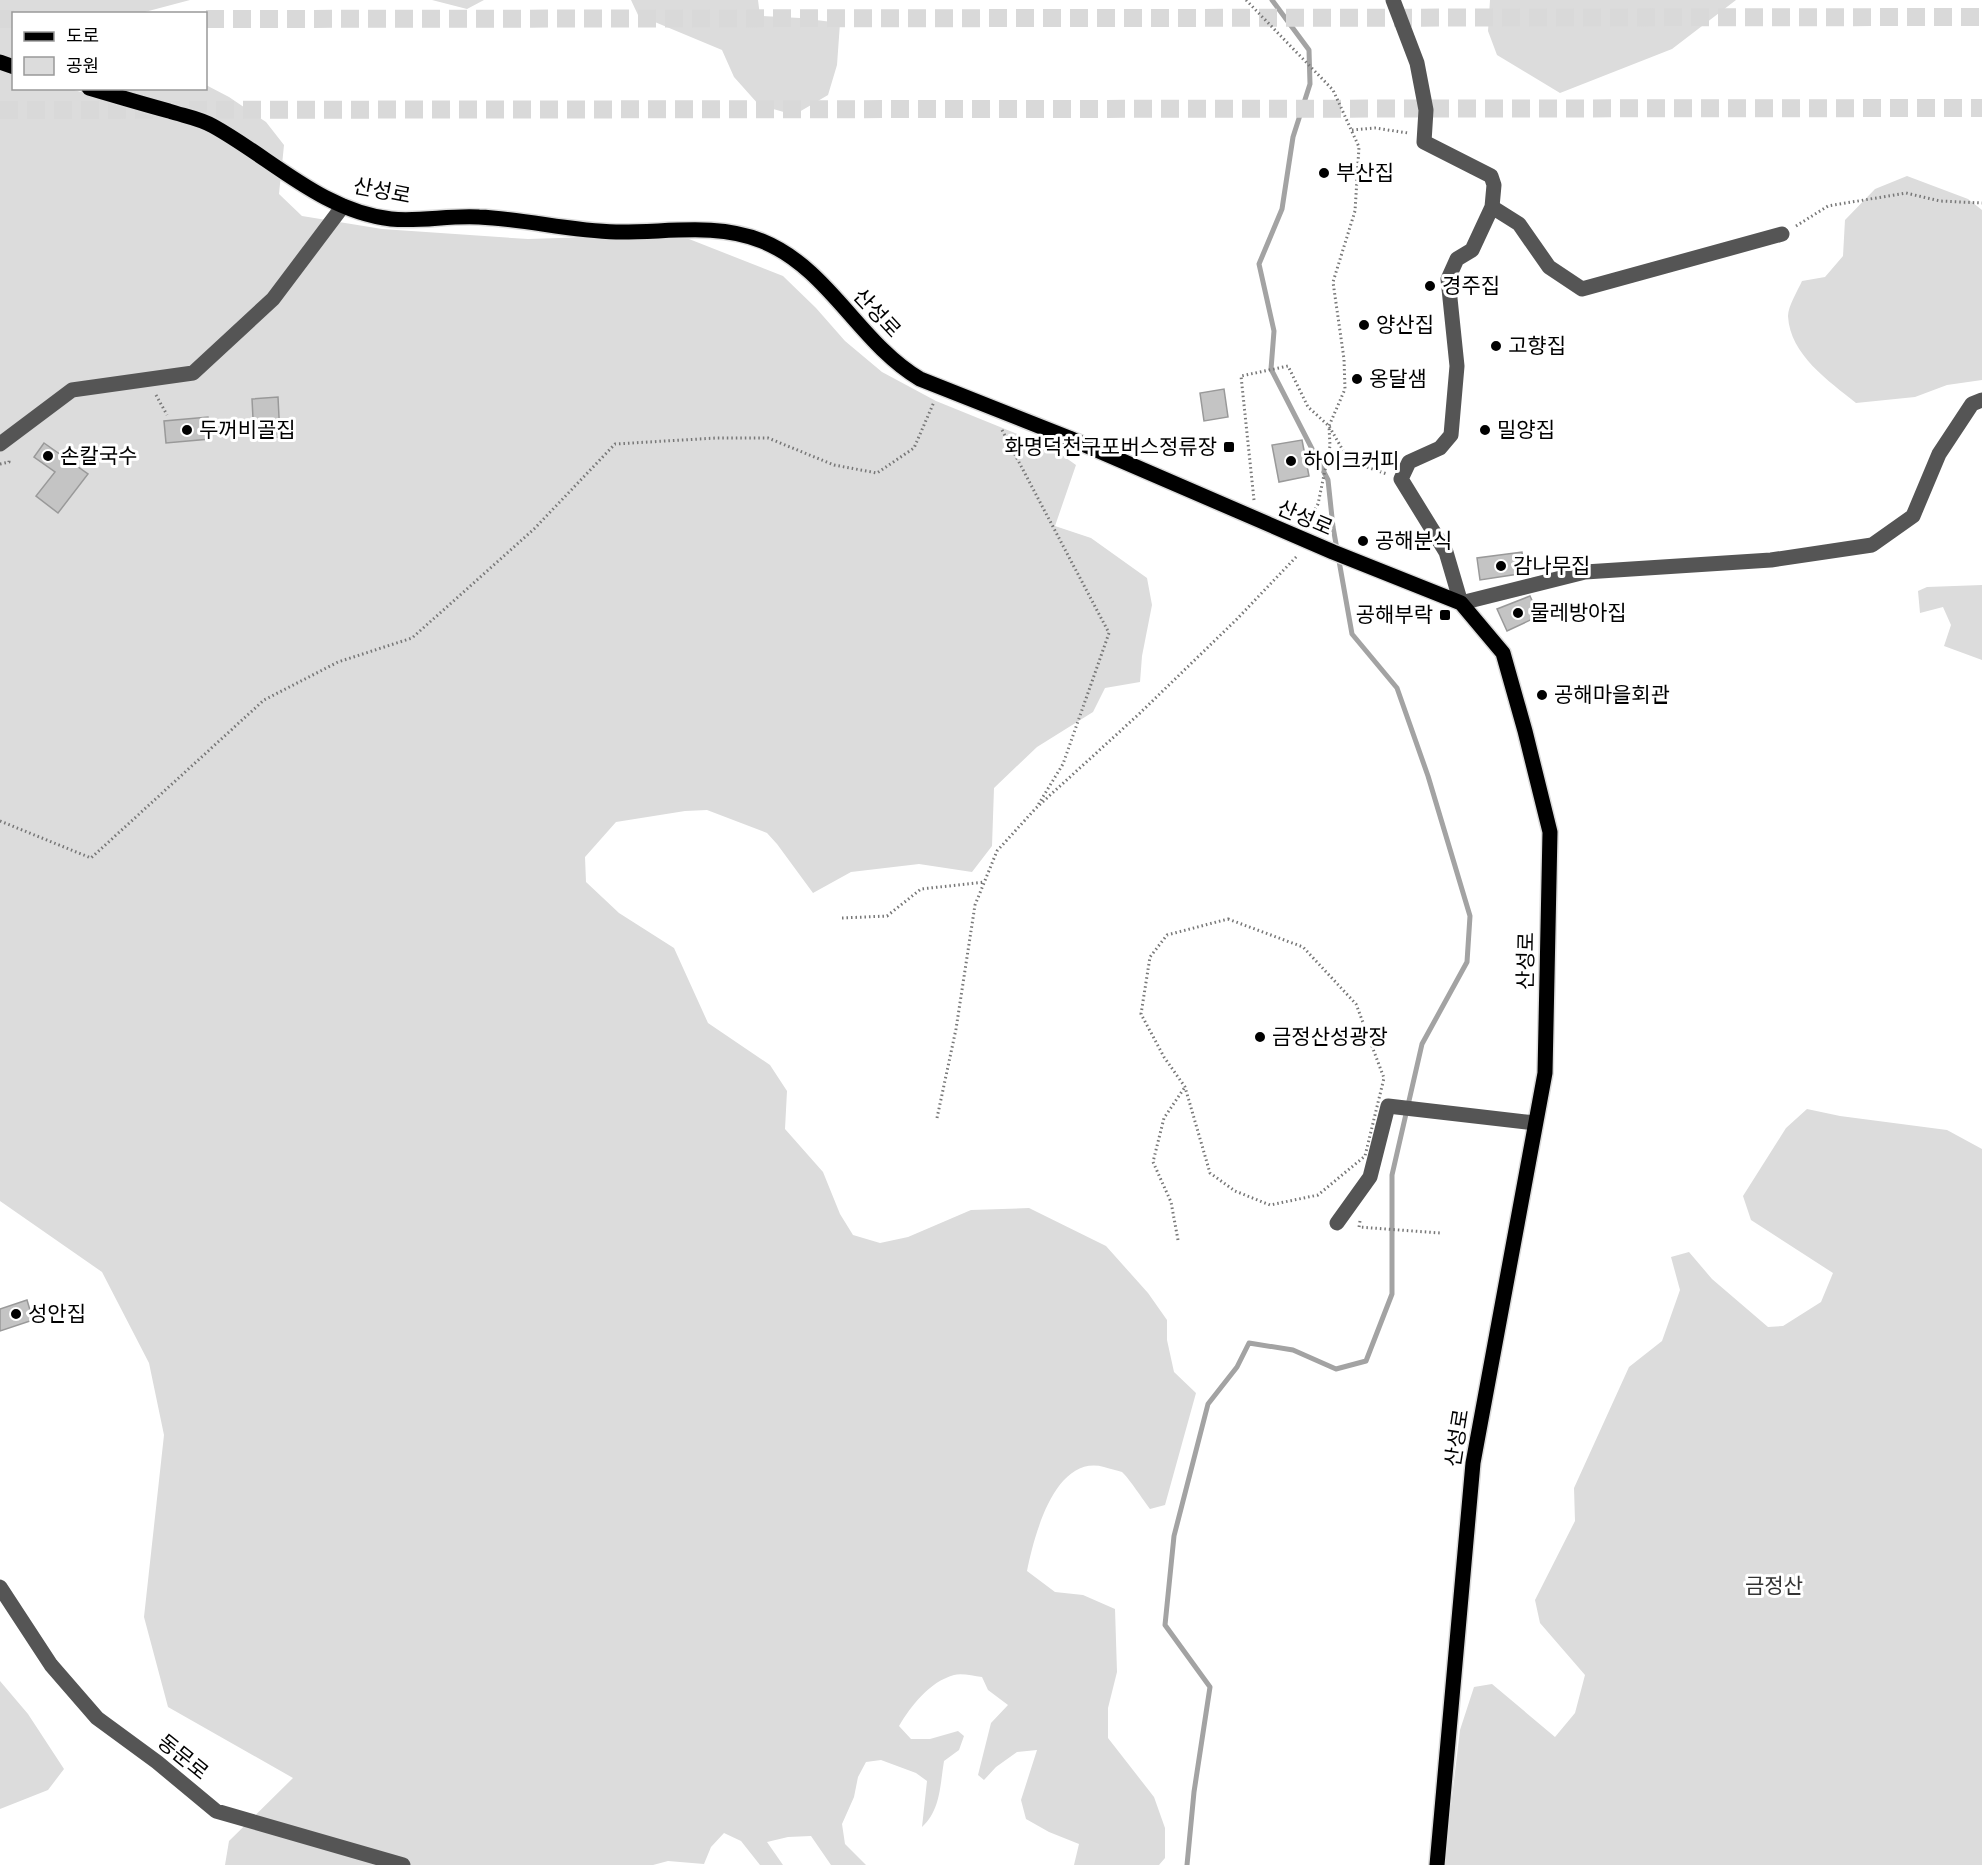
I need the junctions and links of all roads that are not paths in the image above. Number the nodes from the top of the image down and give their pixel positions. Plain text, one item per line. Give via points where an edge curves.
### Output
1 (1393, 0) edge
2 (96, 90) edge
3 (343, 206) junction
4 (1492, 207) junction
5 (1782, 234) road end
6 (1982, 400) edge
7 (0, 444) edge
8 (1461, 603) junction
9 (1535, 1123) junction
10 (1337, 1223) dead end
11 (0, 1587) edge
12 (403, 1865) edge
13 (1437, 1865) edge

1 - 4 street via 1417,63 1426,110 1424,142 1491,176
2 - 3 main road, 산성로 via 204,122
3 - 7 street via 273,299 193,373 72,390
3 - 8 main road, 산성로 via 391,219 478,217 617,232 701,229 762,241 799,261 888,355 920,379
4 - 5 street via 1519,224 1548,267 1582,290
4 - 8 street via 1472,250 1457,259 1448,279 1457,366 1451,435 1440,448 1409,462 1401,479 1446,552
6 - 8 street via 1972,404 1940,454 1913,516 1872,545 1771,560 1585,572
8 - 9 main road, 산성로 via 1503,653 1550,832 1545,1073
9 - 10 street via 1388,1106 1370,1177
9 - 13 main road, 산성로 via 1473,1463
11 - 12 street, 동문로 via 51,1665 97,1718 216,1811

